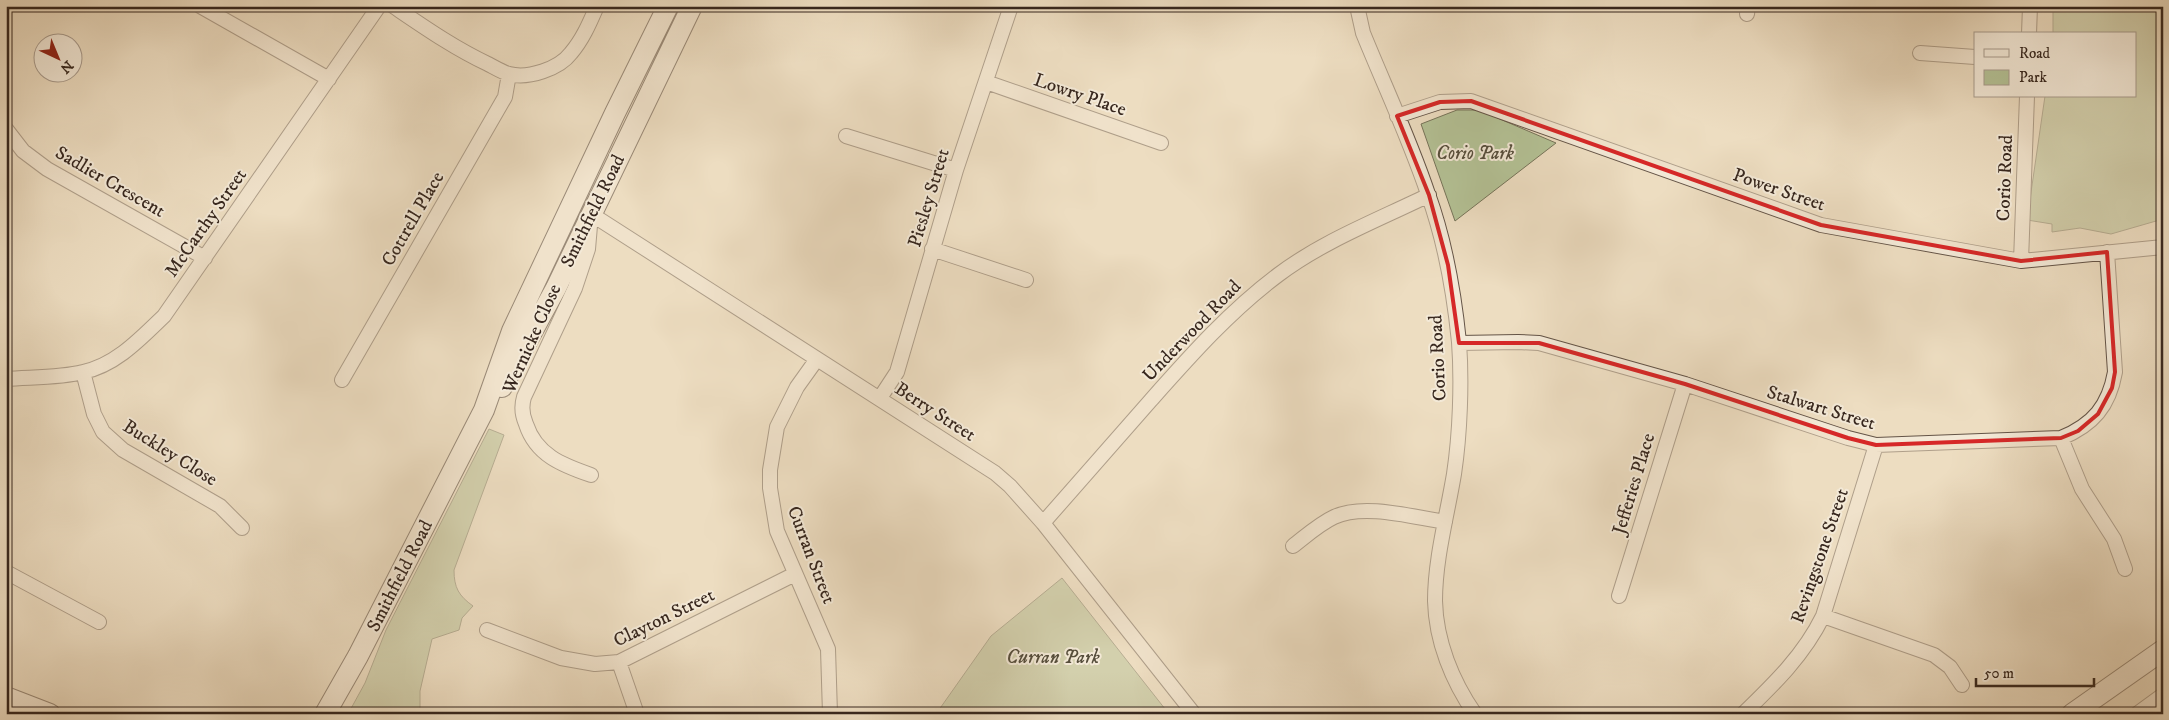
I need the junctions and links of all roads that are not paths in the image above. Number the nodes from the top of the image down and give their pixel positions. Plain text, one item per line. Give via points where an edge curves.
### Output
1 (200, 6) edge
2 (379, 6) edge
3 (393, 6) edge
4 (597, 6) edge
5 (668, 6) edge
6 (692, 6) edge
7 (1011, 6) edge
8 (1357, 6) edge
9 (2030, 6) edge
10 (2029, 32) edge
11 (1920, 53) dead end
12 (1974, 57) edge
13 (509, 74) junction
14 (634, 75) junction
15 (329, 79) junction
16 (986, 82) junction
17 (2027, 98) edge
18 (1397, 116) junction
19 (6, 129) edge
20 (846, 136) dead end
21 (1161, 143) dead end
22 (956, 170) junction
23 (1429, 195) junction
24 (590, 214) junction
25 (2163, 247) edge
26 (932, 249) junction
27 (2108, 252) junction
28 (205, 258) junction
29 (2021, 261) junction
30 (1026, 280) dead end
31 (507, 343) junction
32 (1459, 344) junction
33 (816, 359) junction
34 (83, 372) junction
35 (6, 379) edge
36 (342, 380) dead end
37 (1685, 384) junction
38 (501, 389) junction
39 (524, 398) junction
40 (880, 398) junction
41 (484, 410) junction
42 (2061, 438) junction
43 (1876, 445) junction
44 (591, 474) dead end
45 (1445, 522) junction
46 (1043, 523) junction
47 (242, 528) dead end
48 (1293, 546) dead end
49 (2125, 569) dead end
50 (6, 572) edge
51 (795, 574) junction
52 (1619, 596) dead end
53 (1823, 616) junction
54 (99, 622) dead end
55 (487, 630) dead end
56 (2163, 650) edge
57 (619, 662) junction
58 (1962, 684) dead end
59 (2163, 696) edge
60 (6, 697) edge
61 (50, 714) edge
62 (325, 714) edge
63 (637, 714) edge
64 (830, 714) edge
65 (1194, 714) edge
66 (1474, 714) edge
67 (1743, 714) edge
68 (2072, 714) edge
69 (2137, 714) edge

1 - 15 street
2 - 15 street, McCarthy Street
3 - 13 street via 439,37
4 - 13 street via 585,33 570,54 553,67 529,75
5 - 14 main road, Smithfield Road
6 - 24 main road, Smithfield Road
7 - 16 street, Piesley Street
8 - 18 street, Corio Road via 1363,33
9 - 10 street
11 - 12 street
13 - 36 street, Cottrell Place via 505,97
14 - 24 main road via 625,112 588,196
14 - 31 main road, Smithfield Road
15 - 28 street, McCarthy Street
16 - 21 street, Lowry Place
16 - 22 street, Piesley Street
17 - 29 street, Corio Road
18 - 23 street, Corio Road
18 - 29 street, Power Street via 1440,102 1471,101 1821,226
19 - 28 street, Sadlier Crescent via 22,152 47,169
20 - 22 street
22 - 26 street, Piesley Street
23 - 32 street, Corio Road via 1448,265
23 - 46 street, Underwood Road via 1316,250 1244,302 1214,330
24 - 31 main road via 575,224 534,307
24 - 33 street, Berry Street
24 - 38 main road, Smithfield Road via 556,288
24 - 39 street, Wernicke Close via 588,249 575,288
25 - 27 street, Power Street
26 - 30 street
26 - 40 street, Piesley Street via 897,372
27 - 29 street, Power Street
27 - 42 street, Stalwart Street via 2115,372 2112,388 2098,414 2078,431
28 - 34 street, McCarthy Street via 164,316 131,348 107,363
31 - 41 main road, Smithfield Road
32 - 37 street, Stalwart Street via 1539,343
32 - 45 street, Corio Road via 1459,421
33 - 40 street, Berry Street
33 - 51 street, Curran Street via 780,420 772,449 772,508 777,531
34 - 35 street, McCarthy Street
34 - 47 street, Buckley Close via 94,414 103,432 123,450 220,506
37 - 43 street, Stalwart Street
37 - 52 street, Jefferies Place
38 - 39 street
38 - 41 main road, Smithfield Road
39 - 44 street, Wernicke Close via 522,412 535,443 557,462
40 - 46 street, Berry Street via 995,474
41 - 62 main road, Smithfield Road
42 - 43 street, Stalwart Street
42 - 49 street via 2082,489 2114,539
43 - 53 street, Revingstone Street
45 - 48 street via 1375,512 1344,513 1324,522
45 - 66 street, Corio Road via 1437,573 1437,621 1451,670
46 - 65 street, Berry Street
50 - 54 street
51 - 57 street, Clayton Street
51 - 64 street, Curran Street via 828,649
53 - 58 street via 1934,655 1950,667
53 - 67 street, Revingstone Street via 1805,649
55 - 57 street, Clayton Street via 561,658 595,664
56 - 68 main road
57 - 63 street
59 - 69 street
60 - 61 main road

